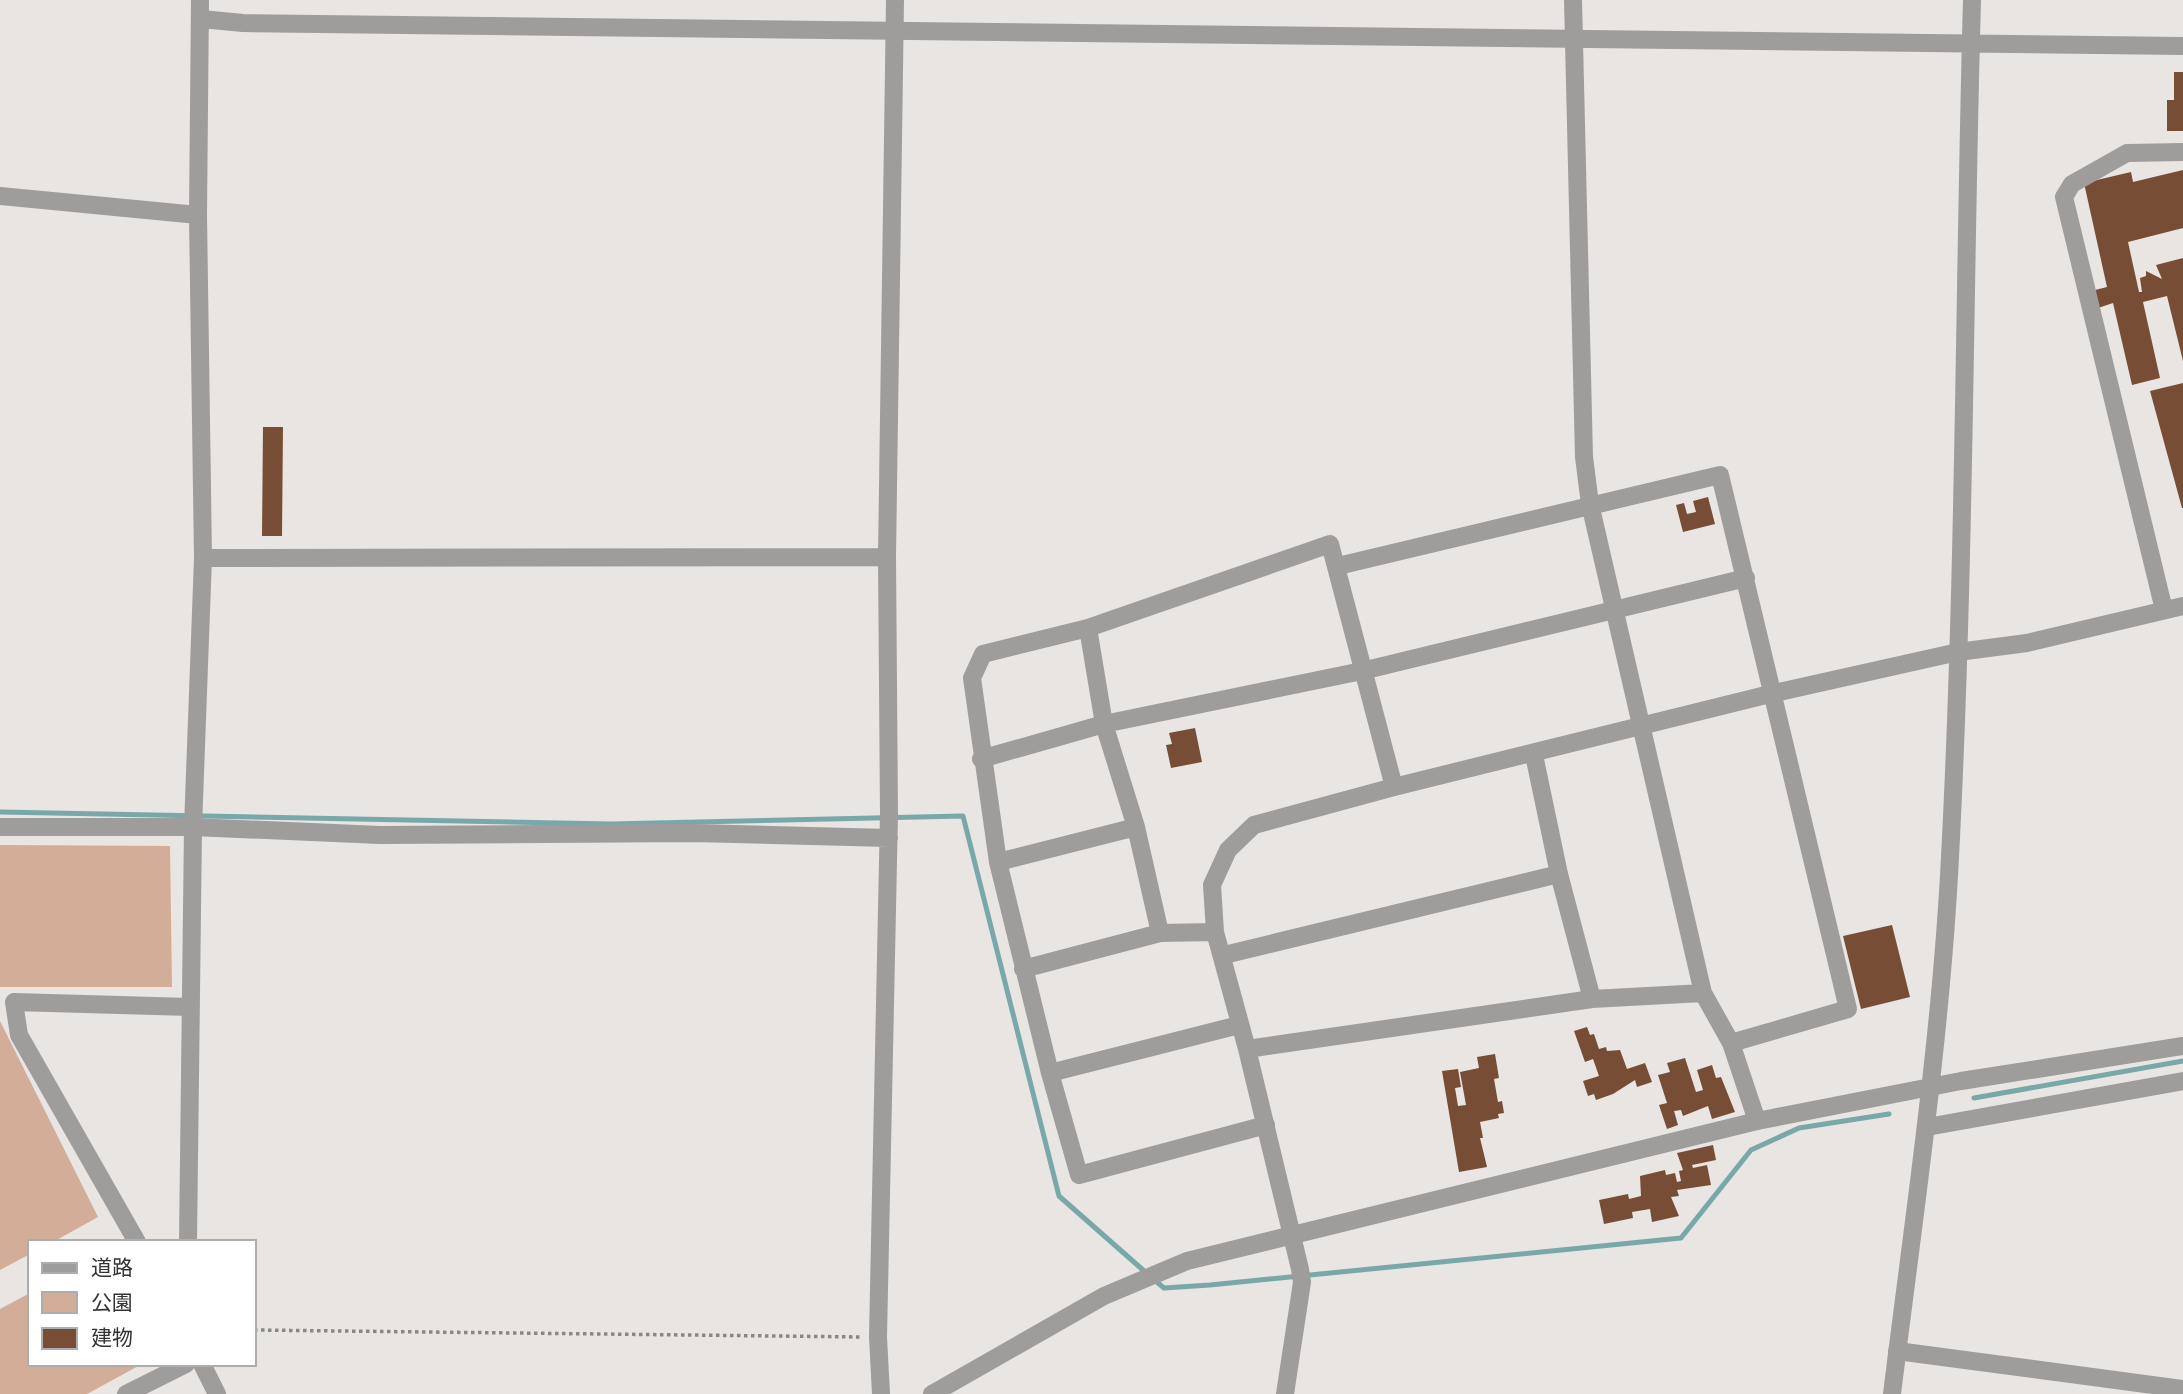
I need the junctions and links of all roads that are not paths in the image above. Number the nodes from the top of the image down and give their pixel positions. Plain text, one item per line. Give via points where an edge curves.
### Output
1 (200, 0) edge
2 (895, 0) edge
3 (1573, 0) edge
4 (1972, 0) edge
5 (201, 19) junction
6 (895, 32) junction
7 (1573, 41) junction
8 (1970, 44) junction
9 (2183, 46) edge
10 (2183, 152) edge
11 (0, 196) edge
12 (198, 215) junction
13 (1590, 504) junction
14 (887, 557) junction
15 (203, 558) junction
16 (1338, 566) junction
17 (1746, 578) junction
18 (2183, 606) edge
19 (2164, 610) junction
20 (1613, 611) junction
21 (1088, 628) junction
22 (1958, 652) junction
23 (1362, 671) junction
24 (1770, 694) junction
25 (1104, 724) junction
26 (1643, 728) junction
27 (1534, 755) junction
28 (981, 759) junction
29 (1394, 787) junction
30 (193, 818) junction
31 (889, 825) junction
32 (0, 827) edge
33 (1136, 828) junction
34 (998, 862) junction
35 (1559, 874) junction
36 (1215, 932) junction
37 (1160, 933) junction
38 (1224, 955) junction
39 (1024, 968) junction
40 (1703, 993) junction
41 (1592, 999) junction
42 (190, 1007) junction
43 (1239, 1025) junction
44 (1731, 1043) junction
45 (2183, 1046) edge
46 (1248, 1049) junction
47 (1050, 1073) junction
48 (2183, 1081) edge
49 (1931, 1086) junction
50 (1757, 1121) junction
51 (1266, 1125) junction
52 (1927, 1127) junction
53 (1294, 1233) junction
54 (136, 1240) edge
55 (188, 1240) edge
56 (1897, 1351) junction
57 (182, 1366) edge
58 (203, 1366) edge
59 (2183, 1389) edge
60 (126, 1394) edge
61 (217, 1394) edge
62 (881, 1394) edge
63 (932, 1394) edge
64 (1285, 1394) edge
65 (1892, 1394) edge

1 - 5 street
2 - 6 street
3 - 7 street
4 - 8 street
5 - 6 street
5 - 12 street
6 - 7 street
6 - 14 street
7 - 8 street
7 - 13 street via 1584,457
8 - 9 street
8 - 22 street
10 - 19 street via 2127,153 2072,184 2064,197
11 - 12 street
12 - 15 street
13 - 16 street
13 - 17 street via 1720,475
13 - 20 street
14 - 15 street
14 - 31 street
15 - 30 street
16 - 21 street via 1330,544
16 - 23 street
17 - 20 street
17 - 24 street
18 - 19 street
19 - 22 street via 2027,643
20 - 23 street
20 - 26 street
21 - 25 street
21 - 28 street via 983,654 972,678
22 - 24 street
22 - 49 street via 1950,859
23 - 25 street
23 - 29 street
24 - 26 street
24 - 44 street via 1848,1009
25 - 28 street
25 - 33 street
26 - 27 street
26 - 40 street
27 - 29 street
27 - 35 street
28 - 34 street
29 - 36 street via 1254,825 1228,850 1212,885
30 - 31 street via 380,835 695,833
30 - 32 street
30 - 42 street
31 - 62 street via 878,1337
33 - 34 street
33 - 37 street
34 - 39 street
35 - 38 street
35 - 41 street
36 - 37 street
36 - 38 street
37 - 39 street
38 - 43 street
39 - 47 street
40 - 41 street
40 - 44 street
41 - 46 street
42 - 54 street via 14,1002 19,1035
42 - 55 street
43 - 46 street
43 - 47 street
44 - 50 street
45 - 49 street
46 - 51 street
47 - 51 street via 1079,1175
48 - 52 street
49 - 50 street
49 - 52 street
50 - 53 street
51 - 53 street
52 - 56 street
53 - 63 street via 1188,1261 1104,1296
53 - 64 street via 1301,1276
56 - 59 street
56 - 65 street
57 - 60 street
58 - 61 street

